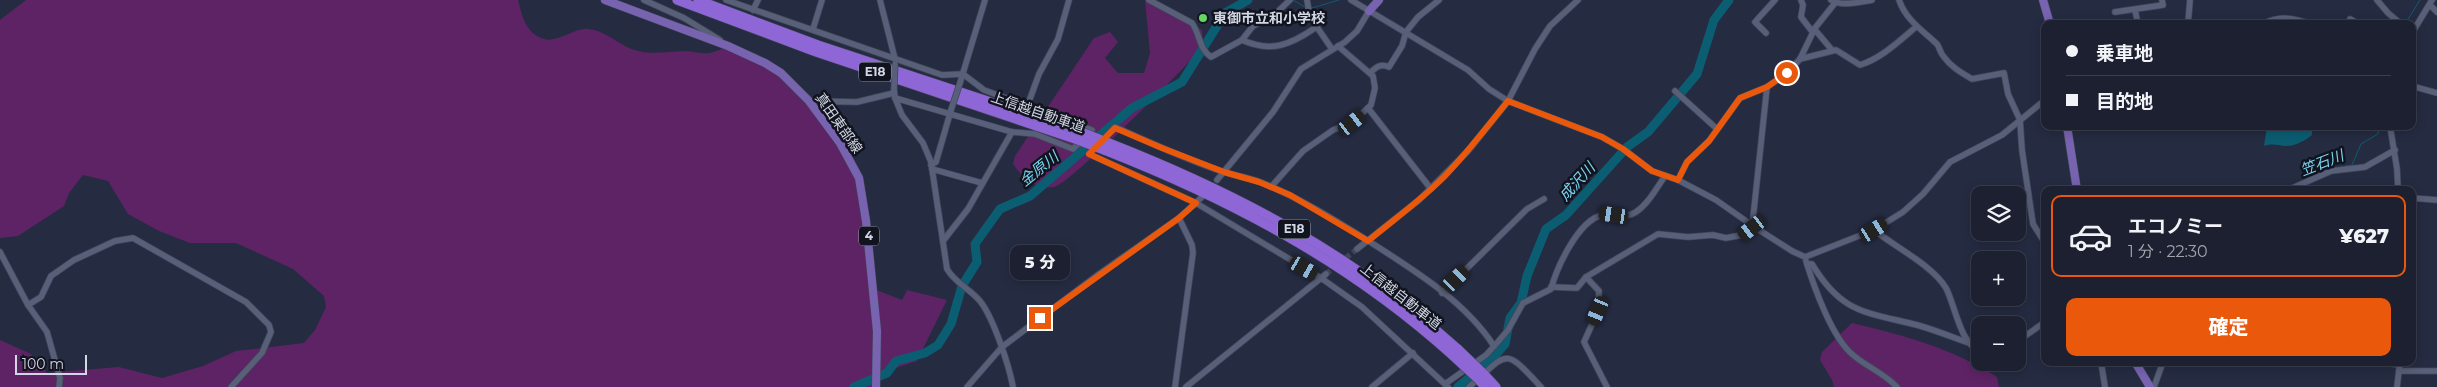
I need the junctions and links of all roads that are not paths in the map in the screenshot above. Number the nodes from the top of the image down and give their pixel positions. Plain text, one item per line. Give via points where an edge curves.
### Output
1 (605, 0) edge
2 (644, 0) edge
3 (677, 0) edge
4 (698, 0) edge
5 (726, 0) edge
6 (758, 0) edge
7 (822, 0) edge
8 (880, 0) edge
9 (985, 0) edge
10 (1069, 0) edge
11 (1149, 0) edge
12 (1290, 0) edge
13 (1307, 0) edge
14 (1351, 0) edge
15 (1378, 0) edge
16 (1439, 0) edge
17 (1578, 0) edge
18 (1775, 0) edge
19 (1801, 0) edge
20 (1872, 0) edge
21 (1899, 0) edge
22 (2043, 0) edge
23 (2162, 0) edge
24 (2190, 0) edge
25 (2377, 0) edge
26 (1833, 1) edge
27 (2431, 3) edge
28 (753, 10) junction
29 (2134, 10) junction
30 (1369, 11) junction
31 (2114, 12) dead end
32 (2437, 12) edge
33 (2049, 20) edge
34 (2137, 20) edge
35 (2188, 20) edge
36 (2271, 20) edge
37 (2298, 20) edge
38 (2395, 20) edge
39 (1916, 27) junction
40 (1315, 28) junction
41 (2416, 28) edge
42 (813, 29) junction
43 (1814, 31) junction
44 (1406, 32) junction
45 (1766, 33) dead end
46 (1242, 40) junction
47 (728, 46) junction
48 (1338, 46) junction
49 (1332, 49) junction
50 (1832, 50) junction
51 (1800, 59) junction
52 (895, 60) junction
53 (1370, 73) junction
54 (963, 74) junction
55 (1767, 87) junction
56 (2416, 87) edge
57 (2437, 93) edge
58 (894, 94) junction
59 (1677, 94) dead end
60 (809, 101) junction
61 (1508, 101) junction
62 (2041, 103) edge
63 (1027, 107) junction
64 (1368, 108) junction
65 (950, 111) junction
66 (2020, 120) junction
67 (1717, 129) junction
68 (2067, 130) edge
69 (2391, 130) edge
70 (1012, 132) junction
71 (1077, 135) junction
72 (2394, 150) junction
73 (932, 167) junction
74 (1224, 172) junction
75 (1665, 176) junction
76 (1218, 180) dead end
77 (1678, 180) junction
78 (982, 183) junction
79 (2076, 186) edge
80 (2297, 186) edge
81 (2398, 186) edge
82 (1271, 187) junction
83 (1430, 189) junction
84 (1202, 197) dead end
85 (1544, 198) dead end
86 (2416, 198) edge
87 (2437, 200) edge
88 (1196, 203) junction
89 (1179, 218) junction
90 (1753, 226) junction
91 (1874, 230) junction
92 (2041, 237) edge
93 (943, 241) junction
94 (1368, 241) junction
95 (1357, 249) tunnel mouth
96 (0, 252) edge
97 (1805, 257) junction
98 (1807, 264) junction
99 (1324, 276) junction
100 (1586, 277) junction
101 (1551, 287) junction
102 (1442, 293) junction
103 (28, 305) junction
104 (2041, 325) edge
105 (2026, 335) edge
106 (1968, 343) junction
107 (1971, 345) edge
108 (1494, 346) junction
109 (1002, 347) junction
110 (1412, 354) junction
111 (2102, 366) edge
112 (2138, 366) edge
113 (2161, 366) edge
114 (2400, 366) edge
115 (2437, 370) edge
116 (1483, 381) edge
117 (1447, 386) edge
118 (59, 387) edge
119 (231, 387) edge
120 (876, 387) edge
121 (967, 387) edge
122 (1013, 387) edge
123 (1175, 387) edge
124 (1186, 387) edge
125 (1372, 387) edge
126 (1469, 387) edge
127 (1496, 387) edge
128 (1541, 387) edge
129 (1608, 387) edge
130 (1897, 387) edge
131 (2105, 387) edge
132 (2152, 387) edge
133 (2397, 387) edge

1 - 47 main road, 真田東部線 / 4
2 - 47 street via 684,18
3 - 71 highway, 上信越自動車道 / E18 via 816,52
4 - 71 highway, 上信越自動車道 / E18
5 - 28 street
6 - 28 street
7 - 42 street
8 - 52 street
9 - 54 street
10 - 63 street via 1058,39 1039,74
11 - 46 street via 1192,23 1206,54 1211,57
12 - 46 street via 1272,17 1253,26
13 - 40 street
14 - 30 street
15 - 30 main road
16 - 44 street
17 - 61 street via 1550,26
18 - 45 street via 1756,22
19 - 43 street via 1801,17
20 - 26 street
21 - 39 street
22 - 33 main road
23 - 29 street via 2163,6
24 - 35 street
25 - 38 street
26 - 43 street
27 - 32 street
27 - 41 street
28 - 42 street
29 - 31 street
29 - 34 street
30 - 44 street
30 - 48 street via 1357,30
36 - 37 street via 2288,17
39 - 50 street via 1890,50 1860,65 1842,52
39 - 66 street via 1939,47 1950,65 1972,79 2004,73 2008,94
40 - 46 street via 1291,42 1263,48
40 - 49 street
42 - 52 street
43 - 50 street
43 - 51 street
44 - 53 street via 1402,46 1389,67 1375,67
44 - 61 street via 1468,70
47 - 60 main road, 真田東部線 / 4 via 780,73
48 - 49 street
48 - 53 street
49 - 74 street via 1301,69 1273,112
50 - 51 street
51 - 55 street
52 - 54 street via 942,75
52 - 58 street, bridge
53 - 64 street via 1375,88
54 - 63 street via 984,90
54 - 65 street, bridge
55 - 67 street via 1740,98
55 - 90 street
56 - 57 street
58 - 60 street via 857,102
58 - 65 street
58 - 73 street via 902,114 923,143
59 - 67 street
60 - 120 main road, 真田東部線 / 4 via 853,165 862,192 873,271
61 - 75 street via 1602,137 1652,171
61 - 83 street via 1468,151
62 - 66 street
63 - 70 street via 1092,130 1073,149 1035,134
64 - 82 street via 1352,123 1334,130 1303,151
64 - 83 street
65 - 70 street
65 - 73 street
66 - 91 street via 2002,135 1950,162 1913,204
66 - 92 street via 2032,218
67 - 77 street via 1687,162
68 - 79 main road
69 - 72 street
70 - 78 street
71 - 116 highway, 上信越自動車道 / E18, bridge via 1221,200 1304,244 1376,291 1455,352
72 - 80 street via 2365,167 2331,171
72 - 81 street
73 - 78 street
73 - 93 street
74 - 76 street
74 - 82 street
74 - 88 street via 1115,128 1089,154
75 - 77 street
75 - 101 street via 1635,213 1625,217 1604,214 1583,229 1556,269
77 - 90 street via 1716,200
78 - 93 street via 968,210
82 - 94 street
83 - 94 street
84 - 88 street
85 - 102 street via 1527,209
86 - 87 street
88 - 89 street
88 - 99 street
89 - 109 street
89 - 123 street via 1193,253
90 - 97 street
90 - 100 street via 1742,235 1726,238 1658,234
91 - 97 street
91 - 106 street via 1928,269 1943,284
93 - 109 street via 947,269 953,280 982,303
94 - 95 street
94 - 102 street
96 - 103 street
97 - 98 street
98 - 106 street via 1812,264 1820,277 1852,308
98 - 130 street via 1831,322 1846,347 1852,355 1880,371
99 - 110 street
99 - 124 street
100 - 101 street via 1577,288
100 - 129 street via 1599,291 1598,311 1584,342
101 - 108 street via 1523,303 1508,330
102 - 108 street via 1476,321
103 - 118 street via 48,332 60,378
103 - 119 street via 41,297 51,276 74,260 116,241 133,238 246,302 269,325 271,332 262,353
104 - 105 street
106 - 107 street
108 - 117 street
109 - 121 street
109 - 122 street
110 - 117 street
110 - 125 street
111 - 131 street
112 - 132 main road
113 - 132 street
114 - 115 street
114 - 133 street
116 - 127 highway, 上信越自動車道 / E18
126 - 128 street via 1502,358 1518,362

